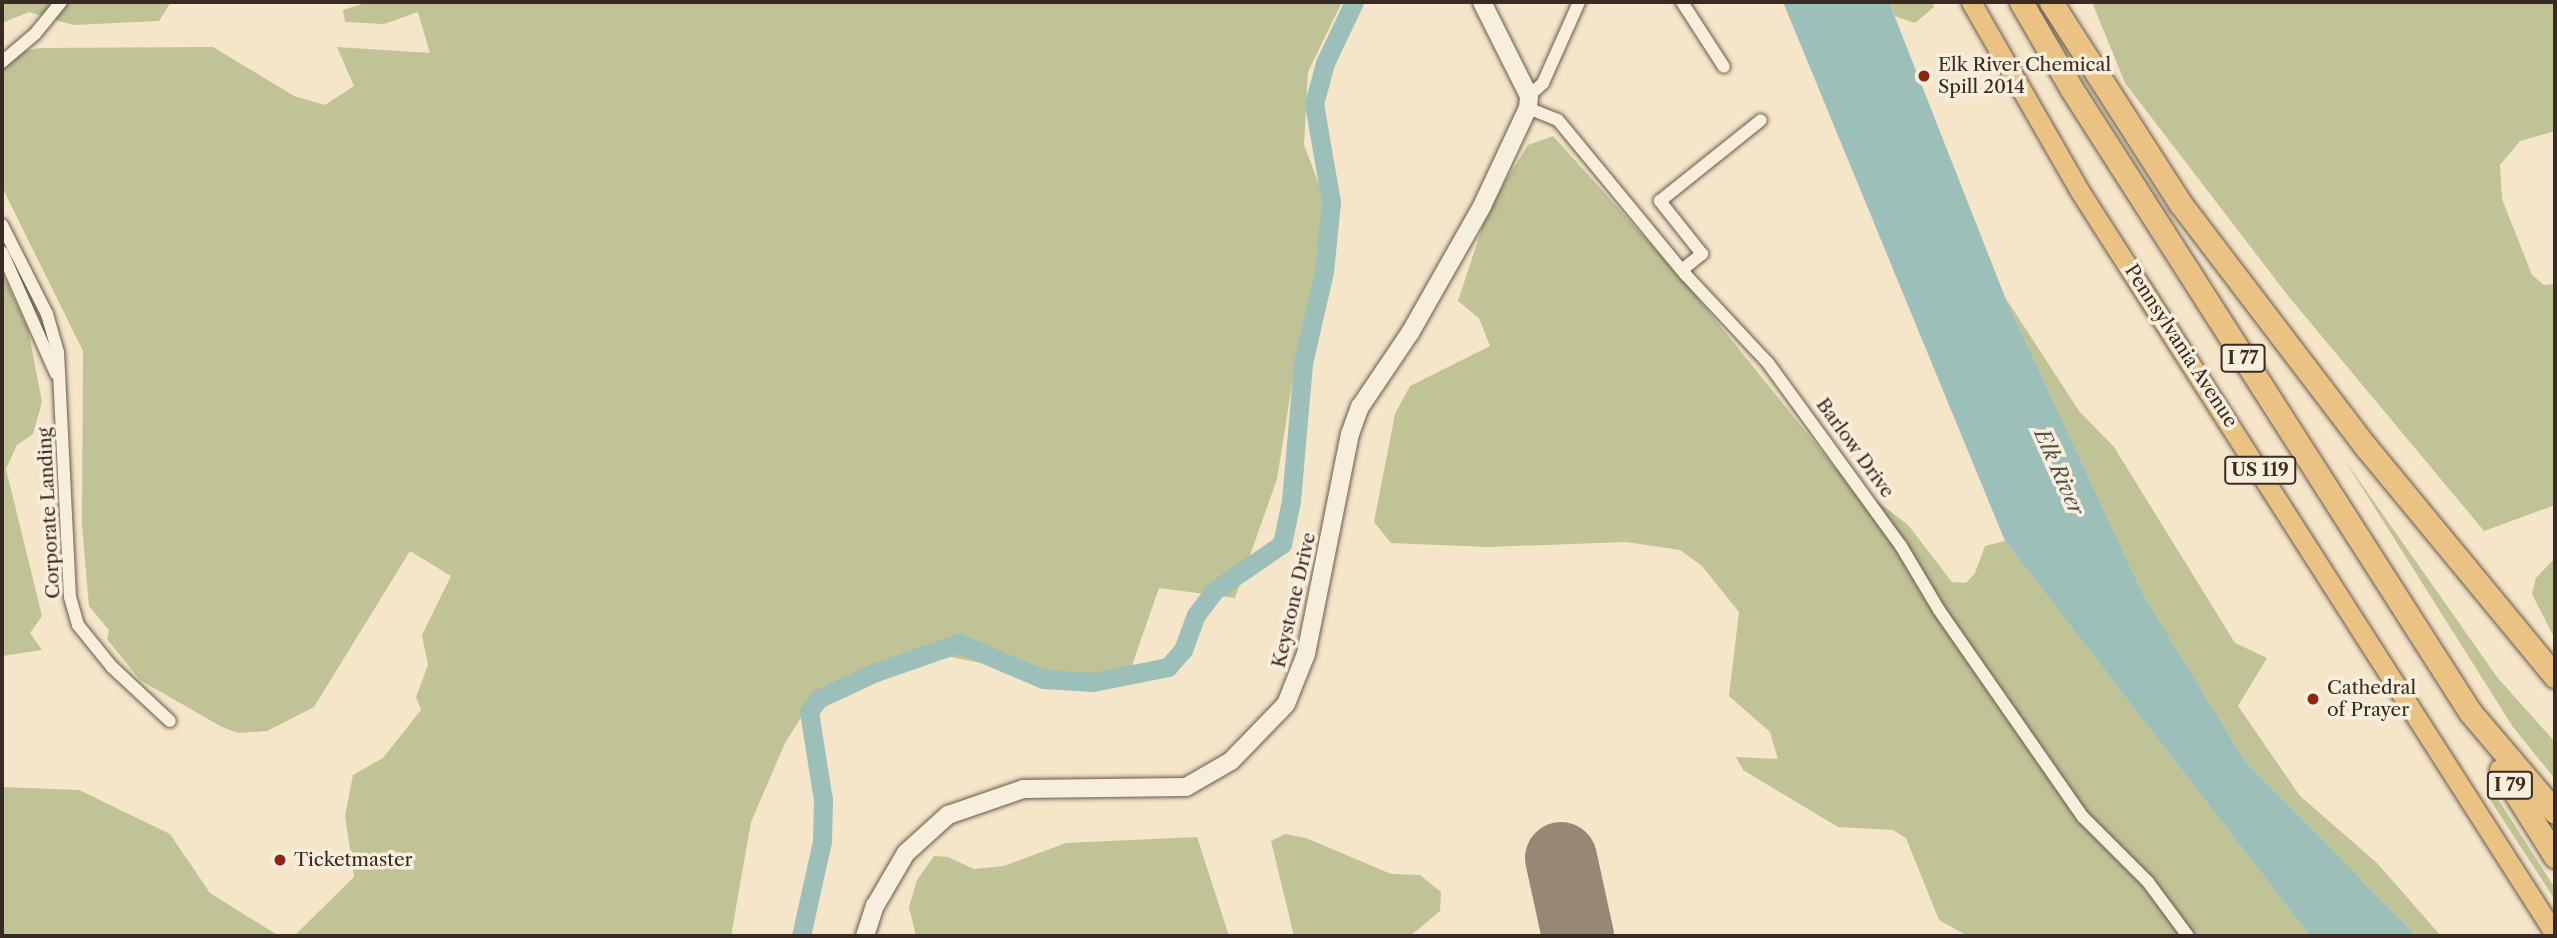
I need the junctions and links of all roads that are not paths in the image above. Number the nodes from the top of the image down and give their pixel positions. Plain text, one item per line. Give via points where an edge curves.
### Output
1 (61, 2) edge
2 (1482, 2) edge
3 (1579, 2) edge
4 (1682, 2) edge
5 (1972, 2) edge
6 (2021, 2) edge
7 (2051, 2) edge
8 (2, 62) edge
9 (1724, 67) dead end
10 (1528, 102) junction
11 (1760, 121) dead end
12 (2, 225) edge
13 (2, 252) edge
14 (1682, 270) junction
15 (63, 391) junction
16 (2486, 597) junction
17 (2555, 676) edge
18 (2555, 687) edge
19 (2470, 712) junction
20 (170, 721) dead end
21 (2555, 812) edge
22 (2555, 856) edge
23 (2555, 934) edge
24 (865, 936) edge
25 (2188, 936) edge

1 - 8 street via 35,34
2 - 10 street
3 - 10 street, Keystone Drive via 1543,83
4 - 9 street
5 - 23 main road, Pennsylvania Avenue / US 119 via 2079,190
6 - 19 highway, I 77 via 2071,88
7 - 16 highway, I 77 via 2180,203
10 - 14 street, Barlow Drive via 1558,120
10 - 24 street, Keystone Drive via 1487,197 1410,332 1360,407 1350,434 1306,654 1293,693 1277,716 1231,761 1186,788 1023,789 948,814 906,853 875,906
11 - 14 street via 1660,201 1702,254
12 - 15 street via 47,314
13 - 15 street
14 - 25 street, Barlow Drive via 1768,363 1901,545 1946,621 2083,817 2148,883
15 - 20 street, Corporate Landing via 69,597 78,625 118,673
16 - 17 highway, I 77
16 - 18 highway
19 - 21 highway, I 77
19 - 22 highway, I 79

